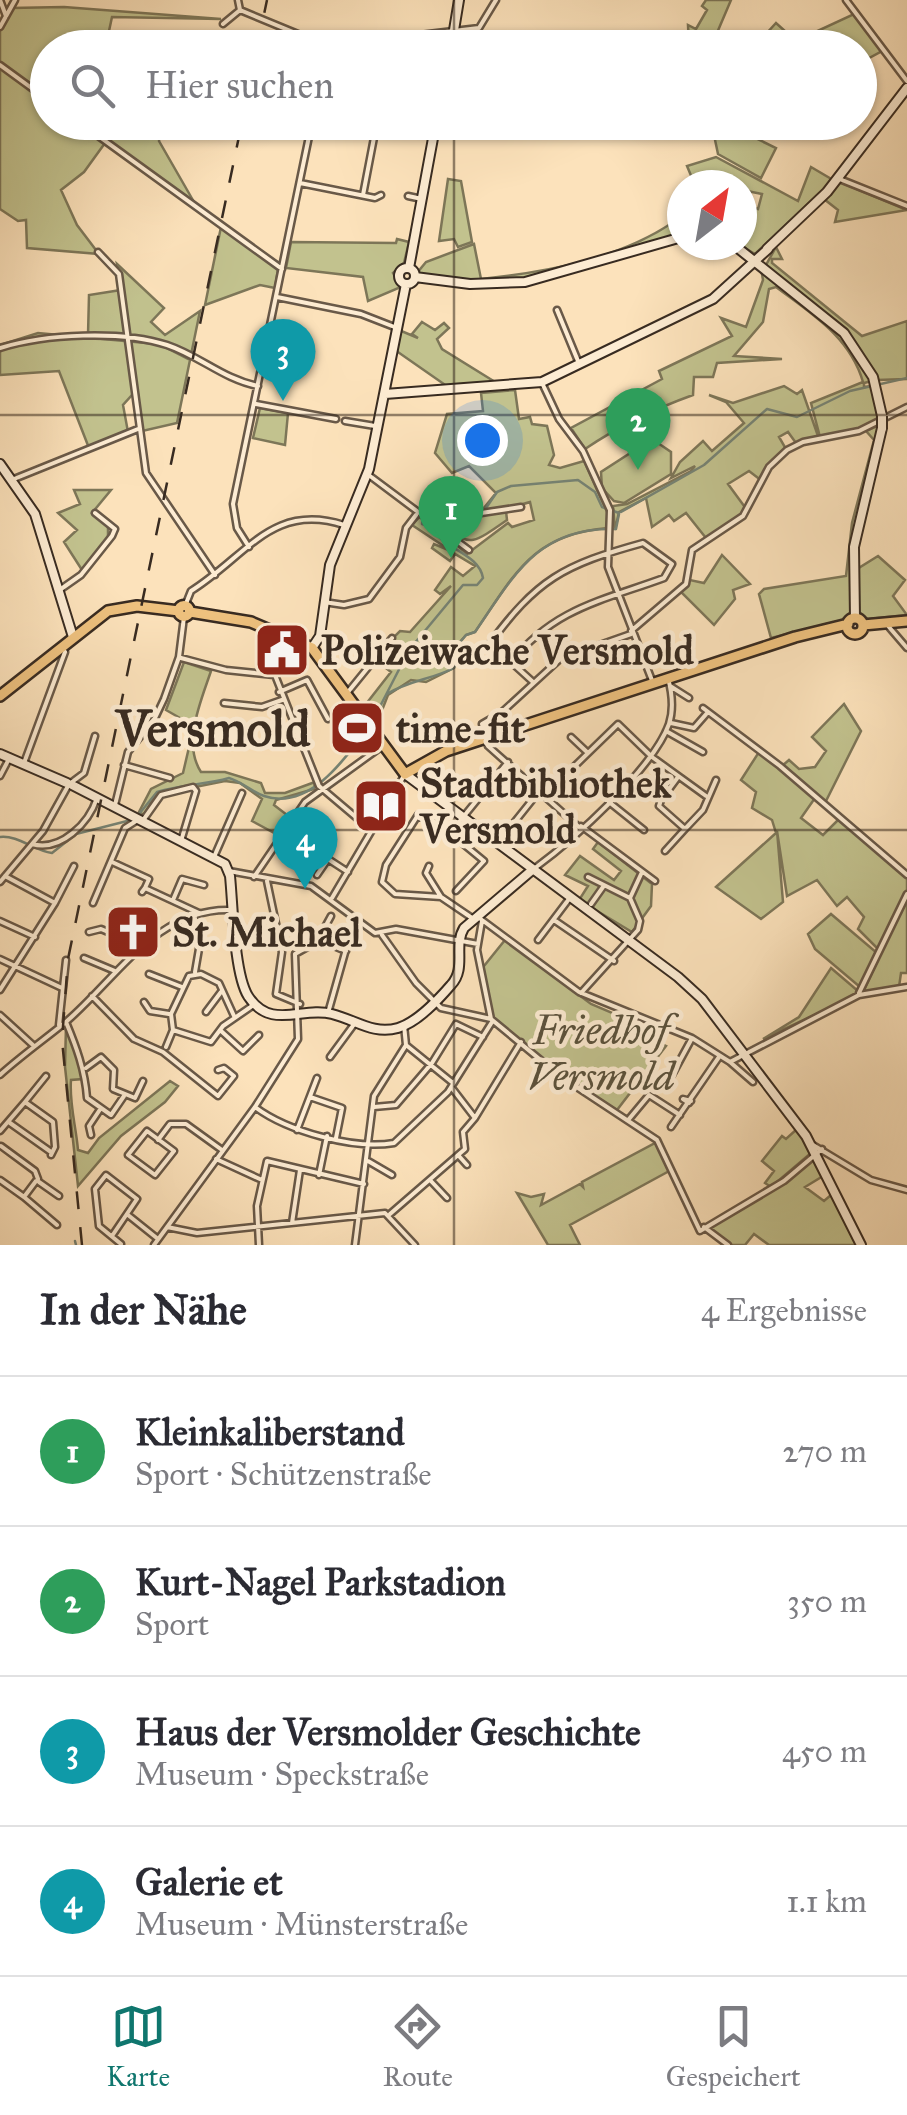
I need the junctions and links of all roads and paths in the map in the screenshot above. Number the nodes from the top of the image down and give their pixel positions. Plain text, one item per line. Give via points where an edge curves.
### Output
1 (0, 0) edge
2 (14, 0) edge
3 (238, 0) edge
4 (459, 0) edge
5 (496, 0) edge
6 (846, 0) edge
7 (240, 10) junction
8 (6, 16) junction
9 (223, 24) dead end
10 (0, 27) edge
11 (287, 30) edge
12 (454, 30) edge
13 (469, 30) edge
14 (869, 30) edge
15 (877, 41) edge
16 (0, 65) edge
17 (907, 80) edge
18 (30, 87) edge
19 (907, 88) edge
20 (877, 127) edge
21 (104, 140) edge
22 (308, 140) edge
23 (373, 140) edge
24 (433, 140) edge
25 (867, 140) edge
26 (837, 178) junction
27 (300, 182) junction
28 (381, 194) dead end
29 (362, 195) junction
30 (408, 196) dead end
31 (422, 199) junction
32 (907, 199) edge
33 (905, 205) edge
34 (667, 241) edge
35 (98, 252) dead end
36 (757, 259) edge
37 (756, 260) joint
38 (408, 268) junction
39 (282, 269) junction
40 (415, 277) junction
41 (406, 284) junction
42 (277, 297) junction
43 (557, 310) dead end
44 (397, 328) junction
45 (128, 340) junction
46 (0, 348) edge
47 (580, 365) junction
48 (542, 382) junction
49 (260, 386) junction
50 (385, 394) junction
51 (256, 404) junction
52 (907, 407) edge
53 (336, 419) dead end
54 (345, 420) dead end
55 (378, 427) junction
56 (138, 430) junction
57 (0, 464) edge
58 (368, 474) junction
59 (14, 479) junction
60 (521, 507) dead end
61 (95, 513) dead end
62 (422, 518) junction
63 (344, 525) junction
64 (249, 547) junction
65 (469, 550) dead end
66 (608, 552) junction
67 (215, 575) junction
68 (57, 590) junction
69 (616, 596) junction
70 (324, 602) junction
71 (184, 611) junction
72 (650, 616) junction
73 (907, 621) edge
74 (886, 623) junction
75 (853, 624) junction
76 (658, 626) dead end
77 (632, 632) junction
78 (278, 633) junction
79 (72, 637) junction
80 (392, 638) dead end
81 (312, 648) junction
82 (907, 648) edge
83 (65, 652) dead end
84 (178, 658) junction
85 (510, 662) junction
86 (274, 676) junction
87 (533, 682) junction
88 (669, 682) junction
89 (653, 683) junction
90 (279, 692) junction
91 (348, 692) junction
92 (0, 696) edge
93 (690, 698) dead end
94 (282, 700) junction
95 (224, 703) dead end
96 (328, 719) dead end
97 (670, 723) junction
98 (666, 731) junction
99 (96, 736) dead end
100 (571, 737) dead end
101 (484, 739) junction
102 (382, 747) junction
103 (588, 752) junction
104 (703, 752) dead end
105 (650, 754) junction
106 (5, 755) edge
107 (508, 762) junction
108 (24, 763) junction
109 (124, 765) junction
110 (405, 774) junction
111 (0, 776) edge
112 (631, 777) junction
113 (678, 777) junction
114 (170, 778) dead end
115 (716, 780) dead end
116 (73, 784) junction
117 (318, 785) junction
118 (544, 792) junction
119 (242, 793) dead end
120 (706, 796) junction
121 (97, 798) junction
122 (661, 800) junction
123 (607, 801) junction
124 (115, 805) junction
125 (141, 818) junction
126 (462, 818) junction
127 (580, 827) junction
128 (685, 829) junction
129 (371, 830) junction
130 (644, 830) dead end
131 (450, 833) junction
132 (181, 841) junction
133 (497, 844) junction
134 (31, 845) junction
135 (665, 851) dead end
136 (214, 858) junction
137 (112, 862) junction
138 (74, 866) dead end
139 (429, 866) dead end
140 (229, 871) junction
141 (531, 871) junction
142 (348, 872) junction
143 (642, 872) junction
144 (317, 874) dead end
145 (907, 875) edge
146 (5, 876) junction
147 (254, 877) junction
148 (588, 878) dead end
149 (267, 881) junction
150 (655, 881) dead end
151 (0, 882) edge
152 (204, 886) dead end
153 (604, 886) junction
154 (456, 891) dead end
155 (907, 894) edge
156 (332, 898) junction
157 (441, 898) junction
158 (630, 898) junction
159 (569, 899) junction
160 (173, 900) junction
161 (55, 903) junction
162 (92, 903) dead end
163 (591, 904) dead end
164 (235, 910) junction
165 (199, 913) junction
166 (331, 916) dead end
167 (478, 919) junction
168 (554, 920) junction
169 (0, 922) edge
170 (358, 924) junction
171 (89, 932) dead end
172 (382, 935) junction
173 (35, 937) junction
174 (459, 938) junction
175 (318, 940) junction
176 (538, 940) dead end
177 (630, 941) junction
178 (200, 943) dead end
179 (478, 944) junction
180 (142, 946) junction
181 (346, 951) junction
182 (282, 952) junction
183 (296, 954) junction
184 (84, 958) dead end
185 (0, 959) edge
186 (66, 960) dead end
187 (614, 961) junction
188 (16, 966) junction
189 (115, 972) junction
190 (150, 974) dead end
191 (195, 974) junction
192 (182, 986) junction
193 (62, 988) junction
194 (907, 988) edge
195 (0, 990) edge
196 (222, 991) junction
197 (581, 993) junction
198 (859, 995) junction
199 (92, 996) junction
200 (144, 1002) dead end
201 (434, 1002) junction
202 (255, 1004) junction
203 (300, 1004) junction
204 (206, 1012) dead end
205 (328, 1012) junction
206 (171, 1014) junction
207 (0, 1016) edge
208 (234, 1016) junction
209 (300, 1016) junction
210 (492, 1020) junction
211 (66, 1022) junction
212 (355, 1024) junction
213 (404, 1025) junction
214 (59, 1026) junction
215 (173, 1030) junction
216 (220, 1030) junction
217 (259, 1035) dead end
218 (483, 1037) junction
219 (692, 1038) junction
220 (521, 1042) junction
221 (406, 1045) junction
222 (34, 1046) junction
223 (166, 1047) dead end
224 (745, 1055) junction
225 (330, 1056) dead end
226 (719, 1056) junction
227 (432, 1062) junction
228 (730, 1062) junction
229 (0, 1064) edge
230 (87, 1067) junction
231 (188, 1070) junction
232 (218, 1070) dead end
233 (2, 1072) edge
234 (46, 1076) dead end
235 (183, 1076) dead end
236 (672, 1076) dead end
237 (318, 1078) dead end
238 (143, 1081) dead end
239 (753, 1082) dead end
240 (452, 1085) junction
241 (124, 1096) junction
242 (310, 1097) junction
243 (24, 1102) junction
244 (255, 1107) junction
245 (101, 1108) junction
246 (374, 1108) junction
247 (680, 1116) junction
248 (474, 1120) junction
249 (629, 1120) junction
250 (10, 1123) junction
251 (671, 1127) dead end
252 (297, 1130) junction
253 (0, 1131) edge
254 (91, 1135) dead end
255 (327, 1136) junction
256 (336, 1138) junction
257 (158, 1140) junction
258 (371, 1142) junction
259 (0, 1146) edge
260 (55, 1146) junction
261 (45, 1147) junction
262 (816, 1149) junction
263 (223, 1150) junction
264 (458, 1155) junction
265 (216, 1159) junction
266 (368, 1161) junction
267 (468, 1164) dead end
268 (300, 1170) junction
269 (319, 1175) junction
270 (392, 1175) dead end
271 (430, 1179) junction
272 (0, 1180) edge
273 (262, 1180) junction
274 (38, 1181) junction
275 (364, 1184) junction
276 (907, 1190) edge
277 (59, 1196) dead end
278 (24, 1197) junction
279 (447, 1198) dead end
280 (389, 1214) junction
281 (128, 1215) junction
282 (360, 1216) junction
283 (292, 1223) junction
284 (57, 1224) dead end
285 (257, 1226) junction
286 (167, 1227) junction
287 (702, 1229) junction
288 (112, 1236) junction
289 (158, 1239) junction
290 (122, 1244) edge
291 (154, 1245) edge
292 (259, 1245) edge
293 (355, 1245) edge
294 (415, 1245) edge
295 (728, 1245) edge
296 (860, 1245) edge

1 - 8 street
2 - 8 street
3 - 7 street
4 - 12 street
5 - 13 street via 479,28
6 - 14 street
7 - 9 street
7 - 11 street
8 - 10 street
15 - 17 street
16 - 18 street
19 - 20 street
21 - 39 street
22 - 27 street
23 - 29 street
24 - 31 street
25 - 26 street
26 - 33 street
26 - 36 street
27 - 29 street
27 - 39 street
28 - 29 street
30 - 31 street
31 - 38 street
32 - 33 street
34 - 40 street via 524,282
35 - 45 street via 119,274
37 - 47 street via 713,299
37 - 75 street, bridge via 844,333 877,390 882,428 854,547
38 - 40 street
38 - 41 street via 400,276
39 - 42 street
40 - 41 street
41 - 44 street
42 - 44 street
42 - 49 street
43 - 47 street
44 - 50 street
45 - 46 street via 57,334
45 - 49 street via 165,344 235,381
45 - 56 street
47 - 48 street
48 - 50 street
48 - 66 street via 610,512
49 - 51 street
50 - 55 street
51 - 53 street
51 - 64 street via 233,504
52 - 72 street via 859,432 804,442 779,455 742,516 692,550 688,581
54 - 55 street
55 - 58 street
56 - 59 street
56 - 67 street via 149,478
57 - 59 street
58 - 62 street
58 - 63 street
59 - 68 street via 39,524
60 - 62 street
61 - 68 street via 115,529 112,536 81,575
62 - 65 street
62 - 70 street via 405,531 400,556 366,602
63 - 64 street via 300,517
63 - 70 street
64 - 67 street
66 - 69 street
66 - 69 street via 643,542 672,564 664,578
66 - 85 street via 574,564 518,605 488,646
67 - 71 street via 191,591
68 - 79 street
69 - 77 street
69 - 85 street via 550,622
70 - 81 street
71 - 78 main road
71 - 79 main road via 115,609
71 - 84 street
72 - 76 street
72 - 77 street
73 - 74 main road
74 - 75 main road
74 - 82 street
75 - 88 main road
77 - 87 street via 560,659
77 - 89 street
78 - 81 main road
78 - 86 street via 269,657
79 - 92 main road
80 - 91 street
81 - 91 main road
83 - 108 street
84 - 86 street
84 - 109 street via 156,718
85 - 87 street
86 - 90 street
87 - 101 street via 483,721
88 - 89 main road
88 - 93 street
88 - 97 street
89 - 101 main road
90 - 94 street
90 - 96 street via 307,680
91 - 102 main road
94 - 95 street via 262,707
94 - 117 street
97 - 98 street
97 - 145 street via 694,728 706,710
98 - 104 street
98 - 105 street
99 - 116 street
100 - 103 street
101 - 107 street
101 - 110 main road via 431,757
102 - 110 main road
102 - 117 street
103 - 105 street via 618,724
103 - 118 street
105 - 112 street
105 - 113 street
106 - 108 street
106 - 111 street
107 - 118 street
107 - 126 street
108 - 116 street
109 - 114 street
109 - 124 street
110 - 126 street
110 - 129 street
112 - 122 street
112 - 123 street
113 - 120 street
113 - 122 street
115 - 120 street
116 - 121 street
116 - 134 street
117 - 129 street
117 - 147 street
118 - 127 street
118 - 133 street
119 - 136 street
120 - 128 street
121 - 124 street
121 - 134 street via 91,816 64,838
122 - 128 street via 658,806
123 - 127 street
123 - 130 street
124 - 125 street
125 - 132 street
125 - 132 street via 161,796 193,787
125 - 137 street via 125,828
126 - 131 street
126 - 133 street
127 - 141 street
127 - 143 street
128 - 135 street
129 - 142 street
131 - 154 street via 484,861
131 - 157 street via 416,816 382,874 383,885 395,894
132 - 136 street
133 - 141 street
134 - 146 street
136 - 140 street
137 - 160 street via 149,879 144,890
137 - 162 street
138 - 161 street
139 - 157 street
140 - 147 street
140 - 164 street
141 - 159 street
141 - 167 street
142 - 144 street via 328,859
142 - 156 street
143 - 150 street
143 - 158 street
146 - 151 street
146 - 161 street
147 - 149 street
148 - 153 street
149 - 156 street via 311,886
149 - 182 street
152 - 160 street via 182,879
153 - 158 street
153 - 163 street
155 - 198 street
156 - 170 street
157 - 167 street
158 - 177 street via 640,921
159 - 168 street
159 - 177 street
160 - 165 street
161 - 173 street
164 - 165 street
164 - 202 street via 243,983
165 - 180 street
166 - 175 street
167 - 174 street
167 - 179 street
167 - 197 street
168 - 176 street
168 - 187 street
169 - 173 street
170 - 172 street
170 - 181 street
171 - 180 street via 100,929
172 - 174 street via 396,929
172 - 201 street
173 - 188 street
174 - 179 street
174 - 201 street via 458,975
175 - 181 street
175 - 183 street
177 - 187 street
177 - 224 street via 690,987
178 - 191 street
179 - 210 street
180 - 189 street
181 - 205 street
182 - 183 street
182 - 203 street via 277,996
183 - 203 street
184 - 189 street
185 - 188 street
186 - 193 street
187 - 197 street
188 - 193 street
188 - 195 street
189 - 199 street
190 - 192 street
191 - 192 street
191 - 196 street via 212,977
192 - 206 street
193 - 214 street
194 - 198 street
196 - 204 street
196 - 208 street
197 - 219 street
198 - 224 street
199 - 211 street
199 - 231 street via 140,1043
200 - 206 street via 150,1011
201 - 210 street
201 - 213 street
202 - 208 street
202 - 209 street via 272,1014
203 - 209 street
205 - 209 street
205 - 212 street
206 - 215 street
207 - 222 street
208 - 216 street
209 - 244 street via 298,1038
210 - 218 street
210 - 220 street
211 - 214 street
211 - 230 street via 68,1040
212 - 213 street via 379,1030
212 - 225 street
213 - 221 street
214 - 222 street
215 - 216 street via 211,1042
215 - 223 street
216 - 217 street via 243,1051
218 - 227 street via 456,1024
218 - 240 street
219 - 226 street
219 - 236 street
220 - 248 street
220 - 249 street
221 - 227 street
221 - 246 street via 376,1090
222 - 233 street
224 - 228 street
224 - 262 street
226 - 228 street
226 - 247 street
227 - 240 street
227 - 246 street via 396,1105
228 - 239 street
229 - 233 street
230 - 241 street via 101,1057 114,1070 113,1089
230 - 245 street via 87,1098
231 - 232 street via 218,1096 234,1076
231 - 235 street
234 - 243 street
237 - 242 street
238 - 241 street via 135,1098
240 - 248 street
240 - 258 street via 401,1141
241 - 245 street via 111,1114
242 - 252 street
242 - 256 street via 342,1108
243 - 250 street
243 - 260 street via 53,1122
244 - 252 street
244 - 263 street
245 - 254 street via 89,1126
246 - 258 street
247 - 249 street via 649,1095
247 - 251 street
248 - 264 street via 463,1132 466,1144
249 - 287 street via 657,1140
250 - 253 street
250 - 261 street
252 - 255 street
255 - 256 street
255 - 269 street
256 - 258 street
257 - 257 street via 174,1151 155,1175 128,1154 147,1131
257 - 263 street via 170,1124 182,1123
258 - 266 street
259 - 274 street via 35,1171
260 - 261 street
260 - 261 street via 51,1154
262 - 276 street via 870,1180
262 - 287 street via 784,1181
262 - 296 street
263 - 265 street
264 - 267 street
264 - 271 street
265 - 273 street
265 - 286 street
266 - 270 street
266 - 275 street
268 - 269 street
268 - 273 street via 267,1161
268 - 283 street
269 - 275 street
271 - 279 street
271 - 280 street
272 - 278 street
273 - 285 street
274 - 277 street
274 - 278 street
275 - 282 street
278 - 284 street
280 - 282 street
280 - 294 street
281 - 288 street
281 - 288 street via 138,1199 106,1176 95,1189 99,1226
281 - 289 street
282 - 283 street
282 - 293 street
283 - 285 street
285 - 286 street via 198,1233
285 - 292 street
286 - 289 street
287 - 295 street
288 - 290 street
289 - 291 street

